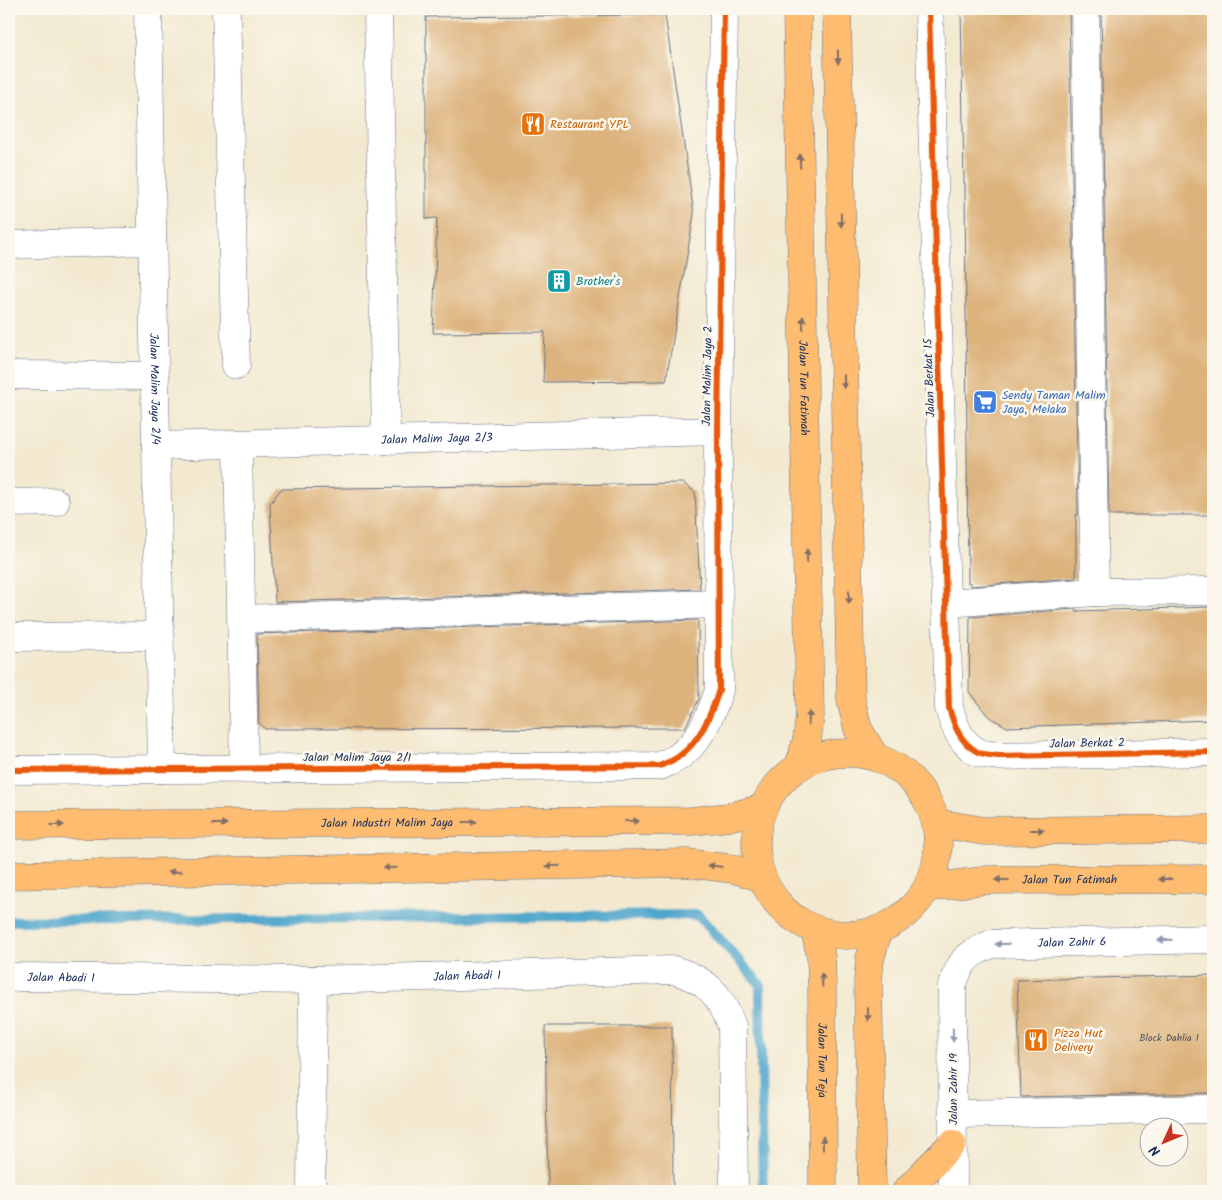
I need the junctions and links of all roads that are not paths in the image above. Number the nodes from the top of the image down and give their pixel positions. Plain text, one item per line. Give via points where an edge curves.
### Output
1 (148, 9) edge
2 (226, 9) edge
3 (378, 9) edge
4 (724, 9) edge
5 (797, 9) edge
6 (837, 9) edge
7 (929, 9) edge
8 (1085, 9) edge
9 (152, 241) junction
10 (9, 245) edge
11 (236, 365) dead end
12 (9, 375) edge
13 (154, 376) junction
14 (718, 431) junction
15 (386, 440) junction
16 (238, 444) junction
17 (156, 446) junction
18 (55, 502) dead end
19 (9, 503) edge
20 (1213, 591) edge
21 (1095, 592) junction
22 (947, 603) junction
23 (718, 604) junction
24 (241, 619) junction
25 (160, 636) junction
26 (9, 637) edge
27 (696, 739) joint
28 (965, 743) joint
29 (1213, 752) edge
30 (874, 757) junction
31 (799, 766) junction
32 (162, 769) junction
33 (244, 769) junction
34 (9, 770) edge
35 (763, 808) junction
36 (936, 822) junction
37 (9, 825) edge
38 (1213, 829) edge
39 (9, 874) edge
40 (762, 878) junction
41 (1213, 879) edge
42 (928, 888) junction
43 (815, 930) junction
44 (878, 931) junction
45 (1213, 939) edge
46 (9, 977) edge
47 (313, 980) junction
48 (952, 986) joint
49 (1213, 1108) edge
50 (954, 1114) junction
51 (952, 1144) junction
52 (311, 1191) edge
53 (734, 1191) edge
54 (823, 1191) edge
55 (872, 1191) edge
56 (906, 1191) edge
57 (953, 1191) edge

1 - 9 street, Jalan Malim Jaya 2/4
2 - 11 street
3 - 15 street
4 - 14 street, Jalan Malim Jaya 2
31 -> 5 main road, Jalan Tun Fatimah via 810,715
6 -> 30 main road via 851,700 858,729
7 - 22 street, Jalan Berkat 15
8 - 21 street
9 - 10 street
9 - 13 street, Jalan Malim Jaya 2/4
12 - 13 street
13 - 17 street, Jalan Malim Jaya 2/4
14 - 15 street, Jalan Malim Jaya 2/3
14 - 23 street, Jalan Malim Jaya 2
15 - 16 street, Jalan Malim Jaya 2/3
16 - 17 street, Jalan Malim Jaya 2/3
16 - 24 street
17 - 25 street, Jalan Malim Jaya 2/4
18 - 19 street
20 - 21 street
21 - 22 street
22 - 28 street, Jalan Berkat 15 via 949,708 954,727
23 - 24 street
23 - 27 street, Jalan Malim Jaya 2 via 719,690
24 - 33 street
25 - 26 street
25 - 32 street, Jalan Malim Jaya 2/4
27 - 33 street, Jalan Malim Jaya 2/1 via 678,758 660,766
28 - 29 street, Jalan Berkat 2 via 977,752 999,756
30 - 31 main road via 836,753
30 - 36 main road via 891,764 919,788
31 - 35 main road via 772,791
32 - 33 street, Jalan Malim Jaya 2/1
32 - 34 street, Jalan Malim Jaya 2/1
37 -> 35 main road, Jalan Industri Malim Jaya via 691,821 729,817
35 - 40 main road via 756,843
36 -> 38 main road via 984,831
36 - 42 main road via 939,845 936,867
40 -> 39 main road via 734,869 687,863
40 - 43 main road via 783,909
41 -> 42 main road, Jalan Tun Fatimah via 988,880
42 - 44 main road via 915,907
43 - 44 main road via 857,936
54 -> 43 main road, Jalan Tun Teja via 822,987 821,957
44 -> 55 main road via 868,982
45 -> 48 street, Jalan Zahir 6 via 991,944 975,951 960,965
46 - 47 street, Jalan Abadi 1
47 - 52 street
47 - 53 street, Jalan Abadi 1 via 674,970 695,977 724,1005 732,1026
48 -> 50 street, Jalan Zahir 19
49 - 50 street
50 - 51 street, Jalan Zahir 19
51 - 56 main road
51 - 57 street, Jalan Zahir 19

